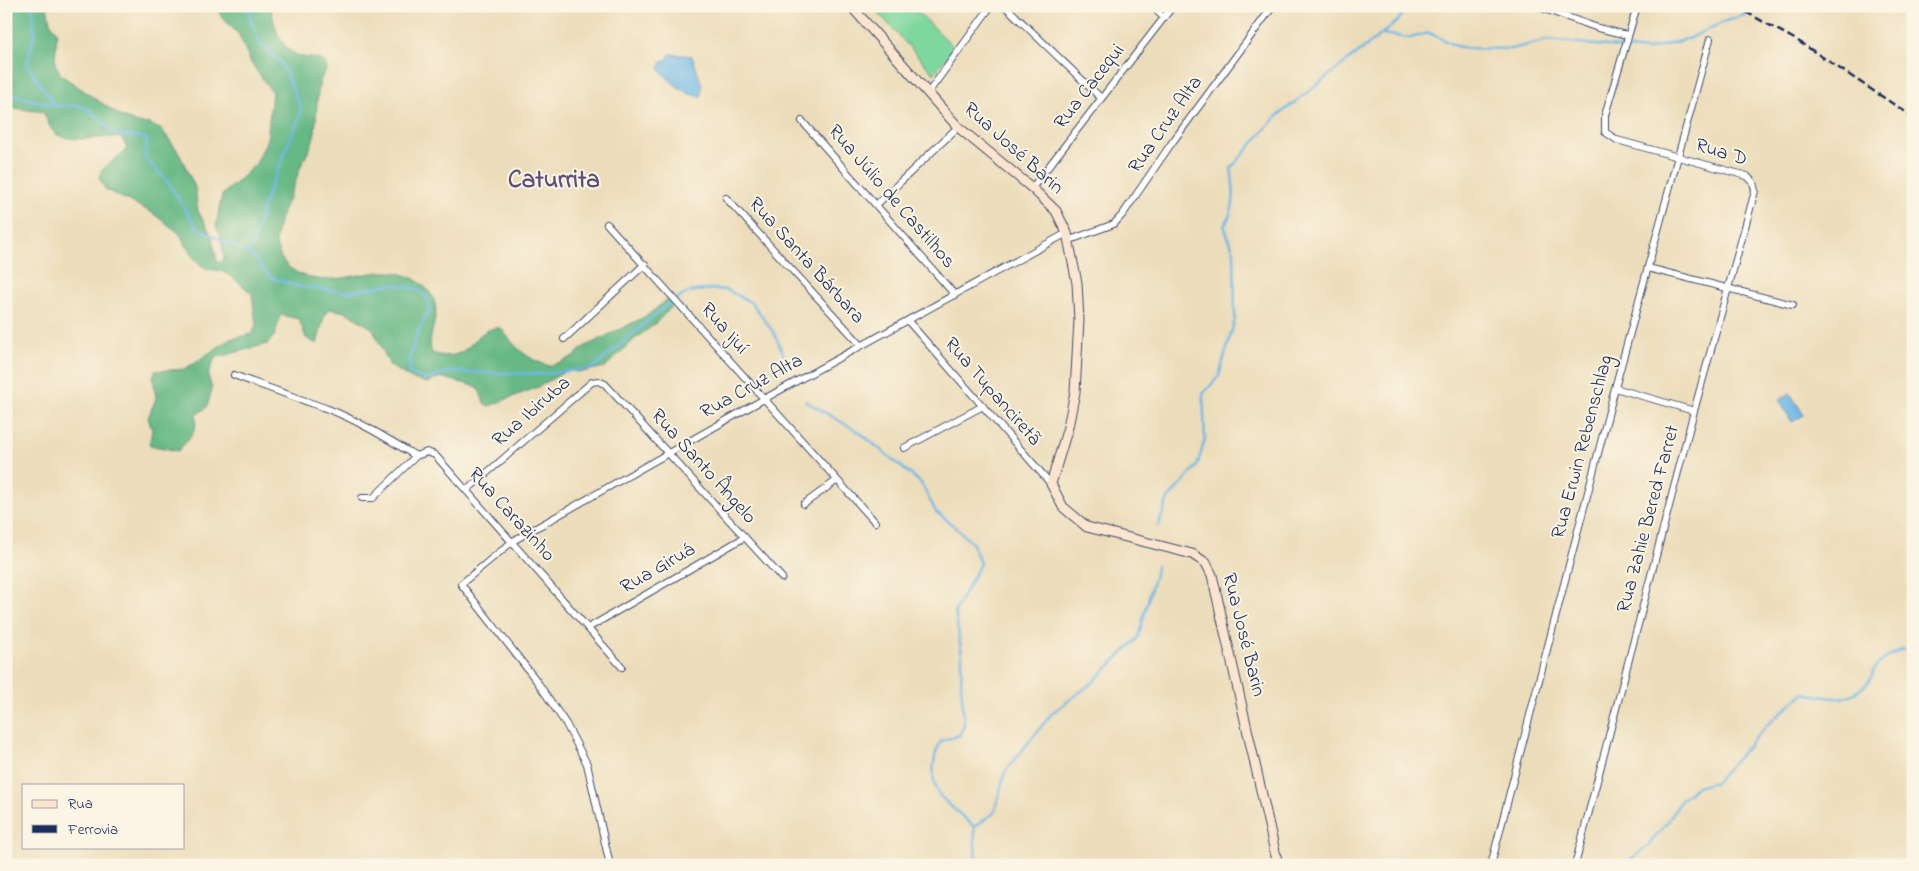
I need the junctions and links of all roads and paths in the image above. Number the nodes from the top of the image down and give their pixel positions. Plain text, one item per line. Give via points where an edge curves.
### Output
1 (851, 6) edge
2 (991, 6) edge
3 (1005, 6) edge
4 (1152, 6) edge
5 (1173, 6) edge
6 (1273, 6) edge
7 (1536, 6) edge
8 (1637, 6) edge
9 (1164, 18) junction
10 (1627, 35) junction
11 (1710, 39) dead end
12 (928, 93) junction
13 (1101, 98) junction
14 (802, 121) dead end
15 (958, 127) junction
16 (1678, 157) junction
17 (1753, 182) joint
18 (1032, 188) junction
19 (726, 198) dead end
20 (876, 206) junction
21 (607, 224) dead end
22 (1068, 236) junction
23 (645, 264) junction
24 (1648, 268) junction
25 (1728, 289) junction
26 (954, 295) junction
27 (1793, 305) dead end
28 (908, 321) junction
29 (564, 338) dead end
30 (861, 346) junction
31 (234, 375) dead end
32 (598, 381) joint
33 (1615, 388) junction
34 (764, 399) junction
35 (983, 406) junction
36 (1694, 411) junction
37 (904, 448) dead end
38 (668, 452) junction
39 (416, 456) junction
40 (836, 481) junction
41 (1051, 484) junction
42 (467, 490) junction
43 (362, 498) dead end
44 (804, 504) dead end
45 (874, 522) dead end
46 (745, 537) junction
47 (512, 541) junction
48 (782, 578) dead end
49 (588, 628) junction
50 (622, 667) dead end
51 (610, 865) edge
52 (1278, 865) edge
53 (1492, 865) edge
54 (1576, 865) edge

1 - 12 main road, Rua José Barin
2 - 12 street
3 - 13 street
4 - 9 street
5 - 9 street, Rua Cacequi
6 - 22 street, Rua Cruz Alta via 1123,214 1114,224
7 - 10 street
8 - 10 street
9 - 13 street, Rua Cacequi
10 - 16 street, Rua D via 1605,115 1606,132 1617,140
11 - 16 street, Rua Erwin Rebenschlag
12 - 15 main road, Rua José Barin
13 - 18 street, Rua Cacequi
14 - 20 street, Rua Júlio de Castilhos
15 - 18 main road, Rua José Barin
15 - 20 street
16 - 17 street, Rua D via 1747,176
16 - 24 street, Rua Erwin Rebenschlag
17 - 25 street, Rua Zahie Bered Farret via 1754,191
18 - 22 main road, Rua José Barin via 1056,210
19 - 30 street, Rua Santa Bárbara
20 - 26 street, Rua Júlio de Castilhos
21 - 23 street, Rua Ijuí
22 - 26 street, Rua Cruz Alta
22 - 41 main road, Rua José Barin via 1077,284 1079,320 1075,392
23 - 29 street
23 - 34 street, Rua Ijuí
24 - 25 street
24 - 33 street, Rua Erwin Rebenschlag
25 - 27 street
25 - 36 street, Rua Zahie Bered Farret
26 - 28 street, Rua Cruz Alta
28 - 30 street, Rua Cruz Alta
28 - 35 street, Rua Tupanciretã
30 - 34 street, Rua Cruz Alta
31 - 39 street via 328,410
32 - 38 street, Rua Santo Ângelo via 605,384
32 - 42 street, Rua Ibiruba via 592,382
33 - 36 street
33 - 53 street, Rua Erwin Rebenschlag
34 - 38 street, Rua Cruz Alta
34 - 40 street, Rua Ijuí
35 - 37 street
35 - 41 street, Rua Tupanciretã
36 - 54 street, Rua Zahie Bered Farret
38 - 46 street, Rua Santo Ângelo
38 - 47 street, Rua Cruz Alta
39 - 42 street, Rua Carazinho via 427,452 435,454
39 - 43 street via 373,498
40 - 44 street
40 - 45 street, Rua Ijuí
41 - 52 main road, Rua José Barin via 1063,508 1087,527 1192,554 1206,563 1212,575
42 - 47 street, Rua Carazinho
46 - 48 street, Rua Santo Ângelo
46 - 49 street, Rua Giruá
47 - 49 street, Rua Carazinho
47 - 51 street, Rua Cruz Alta via 461,584 566,724 587,764
49 - 50 street, Rua Carazinho

